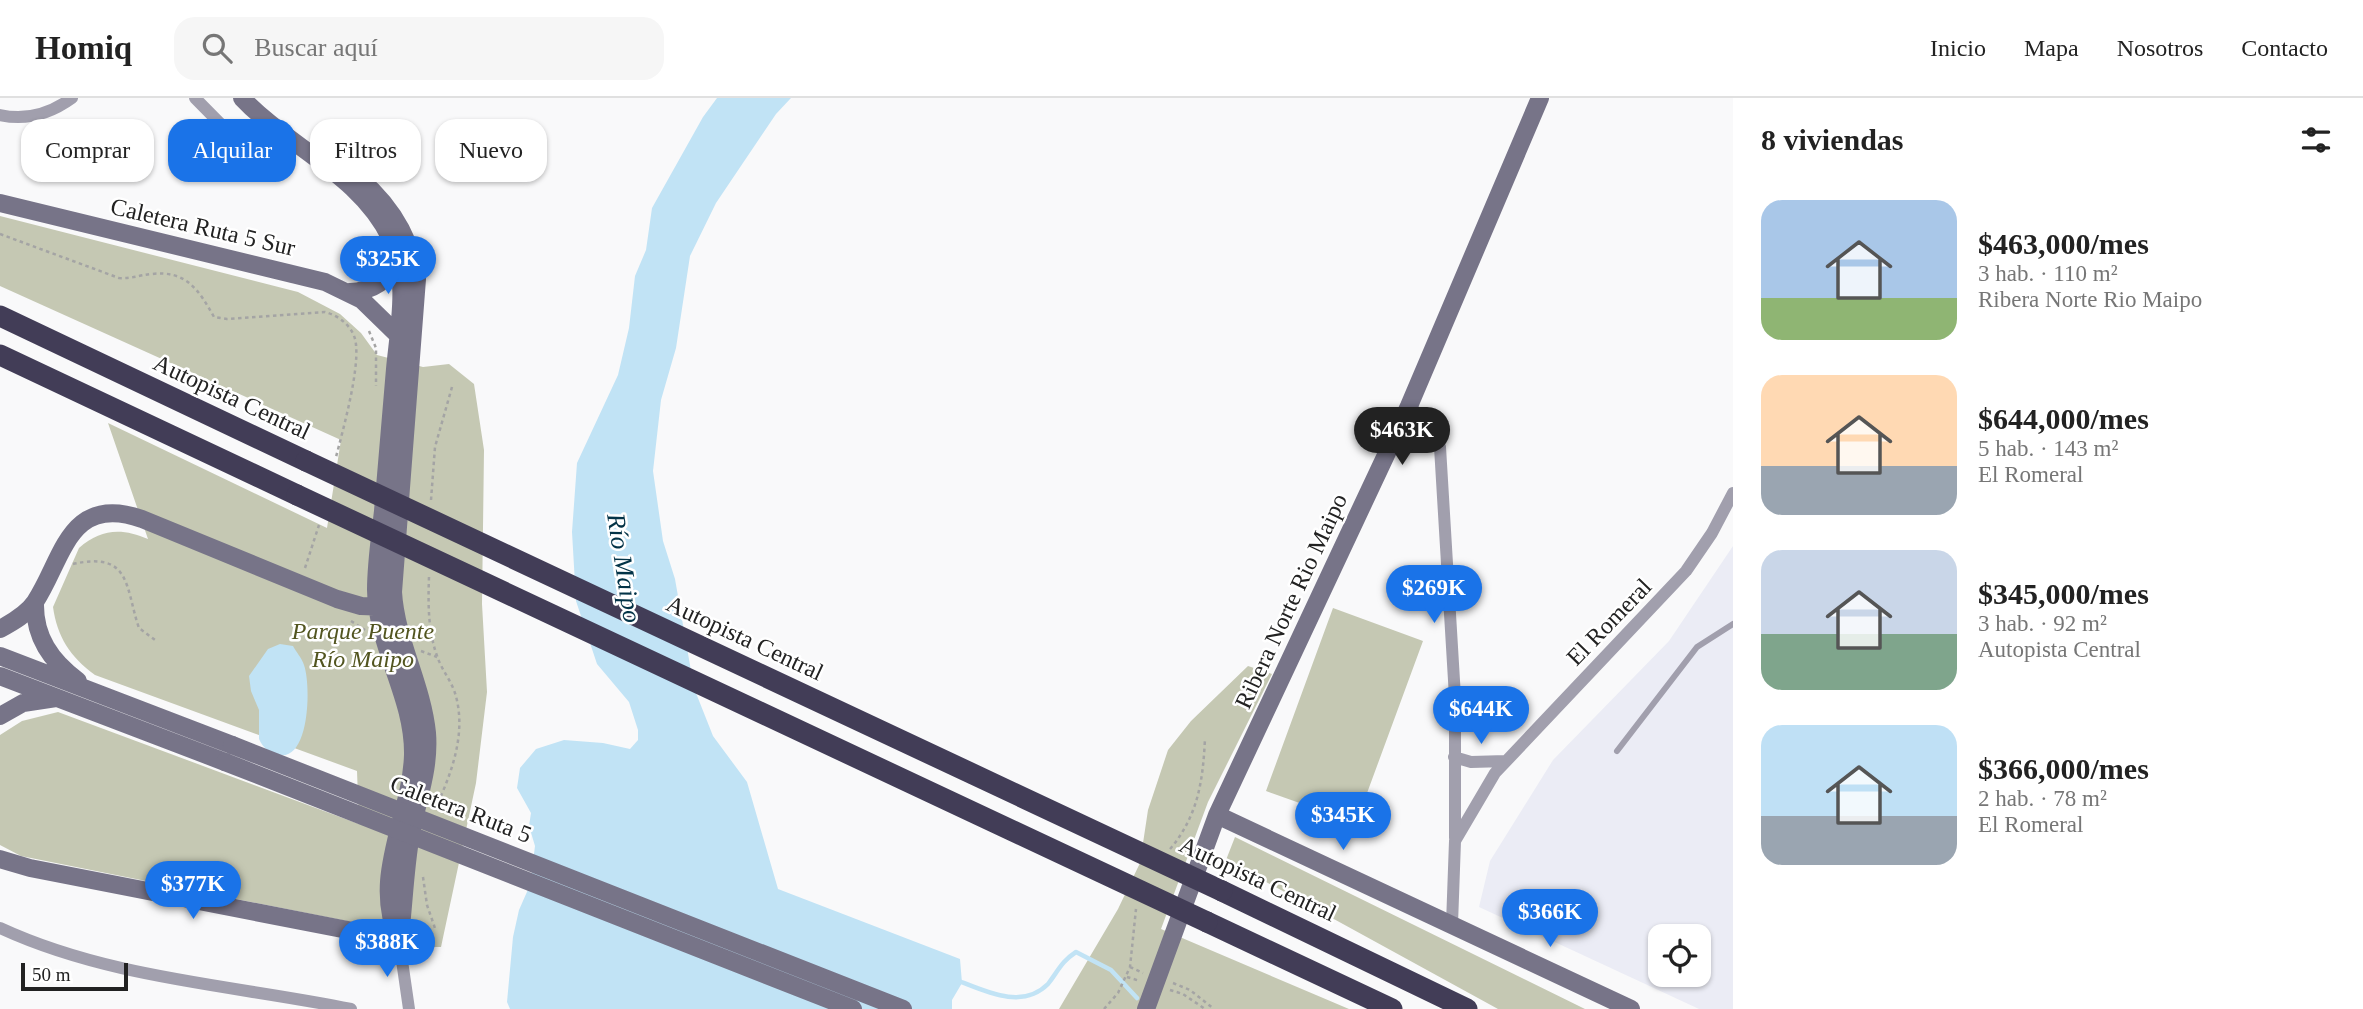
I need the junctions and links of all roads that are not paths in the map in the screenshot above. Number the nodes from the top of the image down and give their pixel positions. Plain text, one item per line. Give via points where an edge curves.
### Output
1 (72, 98) edge
2 (195, 98) edge
3 (242, 98) edge
4 (1540, 98) edge
5 (0, 115) edge
6 (216, 119) edge
7 (268, 119) edge
8 (296, 142) joint
9 (0, 203) edge
10 (398, 258) junction
11 (349, 292) junction
12 (0, 316) edge
13 (398, 334) junction
14 (412, 352) junction
15 (0, 355) edge
16 (1409, 406) junction
17 (1733, 493) edge
18 (35, 602) junction
19 (386, 607) junction
20 (1733, 624) edge
21 (0, 629) edge
22 (0, 656) edge
23 (0, 676) edge
24 (93, 691) junction
25 (61, 698) junction
26 (0, 716) edge
27 (1617, 751) dead end
28 (229, 753) junction
29 (1454, 757) junction
30 (1506, 761) junction
31 (1217, 815) junction
32 (1455, 841) junction
33 (0, 859) edge
34 (1452, 923) junction
35 (0, 928) edge
36 (399, 940) junction
37 (351, 1009) edge
38 (409, 1009) edge
39 (853, 1009) edge
40 (903, 1009) edge
41 (1146, 1009) edge
42 (1392, 1009) edge
43 (1466, 1009) edge
44 (1631, 1009) edge

1 - 5 street via 35,116
2 - 6 street
3 - 7 main road
4 - 16 main road, Ribera Norte Rio Maipo
8 - 10 main road via 369,207 387,231
8 - 14 main road via 352,173 401,225 417,279
9 - 11 main road, Caletera Ruta 5 Sur via 313,278
10 - 11 main road via 380,283
10 - 13 main road
11 - 13 main road, Caletera Ruta 5 Sur
12 - 43 highway, Autopista Central, bridge
13 - 14 main road, Caletera Ruta 5 Sur
13 - 19 main road via 377,572
14 - 19 main road via 393,576
15 - 42 highway, bridge
16 - 29 street via 1430,425 1440,447 1455,697
16 - 31 main road, Ribera Norte Rio Maipo
17 - 30 street, El Romeral via 1686,571
18 - 19 main road via 53,563 79,527 97,517 125,515 349,603
18 - 21 main road
18 - 24 main road via 42,643 60,666
19 - 36 main road via 412,732 409,791 389,875 389,914
20 - 27 lane via 1697,647
22 - 24 main road, Caletera Ruta 5
23 - 25 main road, Caletera Ruta 5
24 - 28 main road, Caletera Ruta 5
25 - 26 main road via 23,703
25 - 28 main road, Caletera Ruta 5
28 - 39 main road, Caletera Ruta 5, bridge
28 - 40 main road, Caletera Ruta 5, bridge
29 - 30 street via 1471,762
29 - 32 street
30 - 32 street, El Romeral
31 - 34 main road
31 - 41 main road
32 - 34 street, El Romeral
33 - 36 main road via 222,908
34 - 44 main road
35 - 37 street via 62,952 141,972
36 - 38 street

